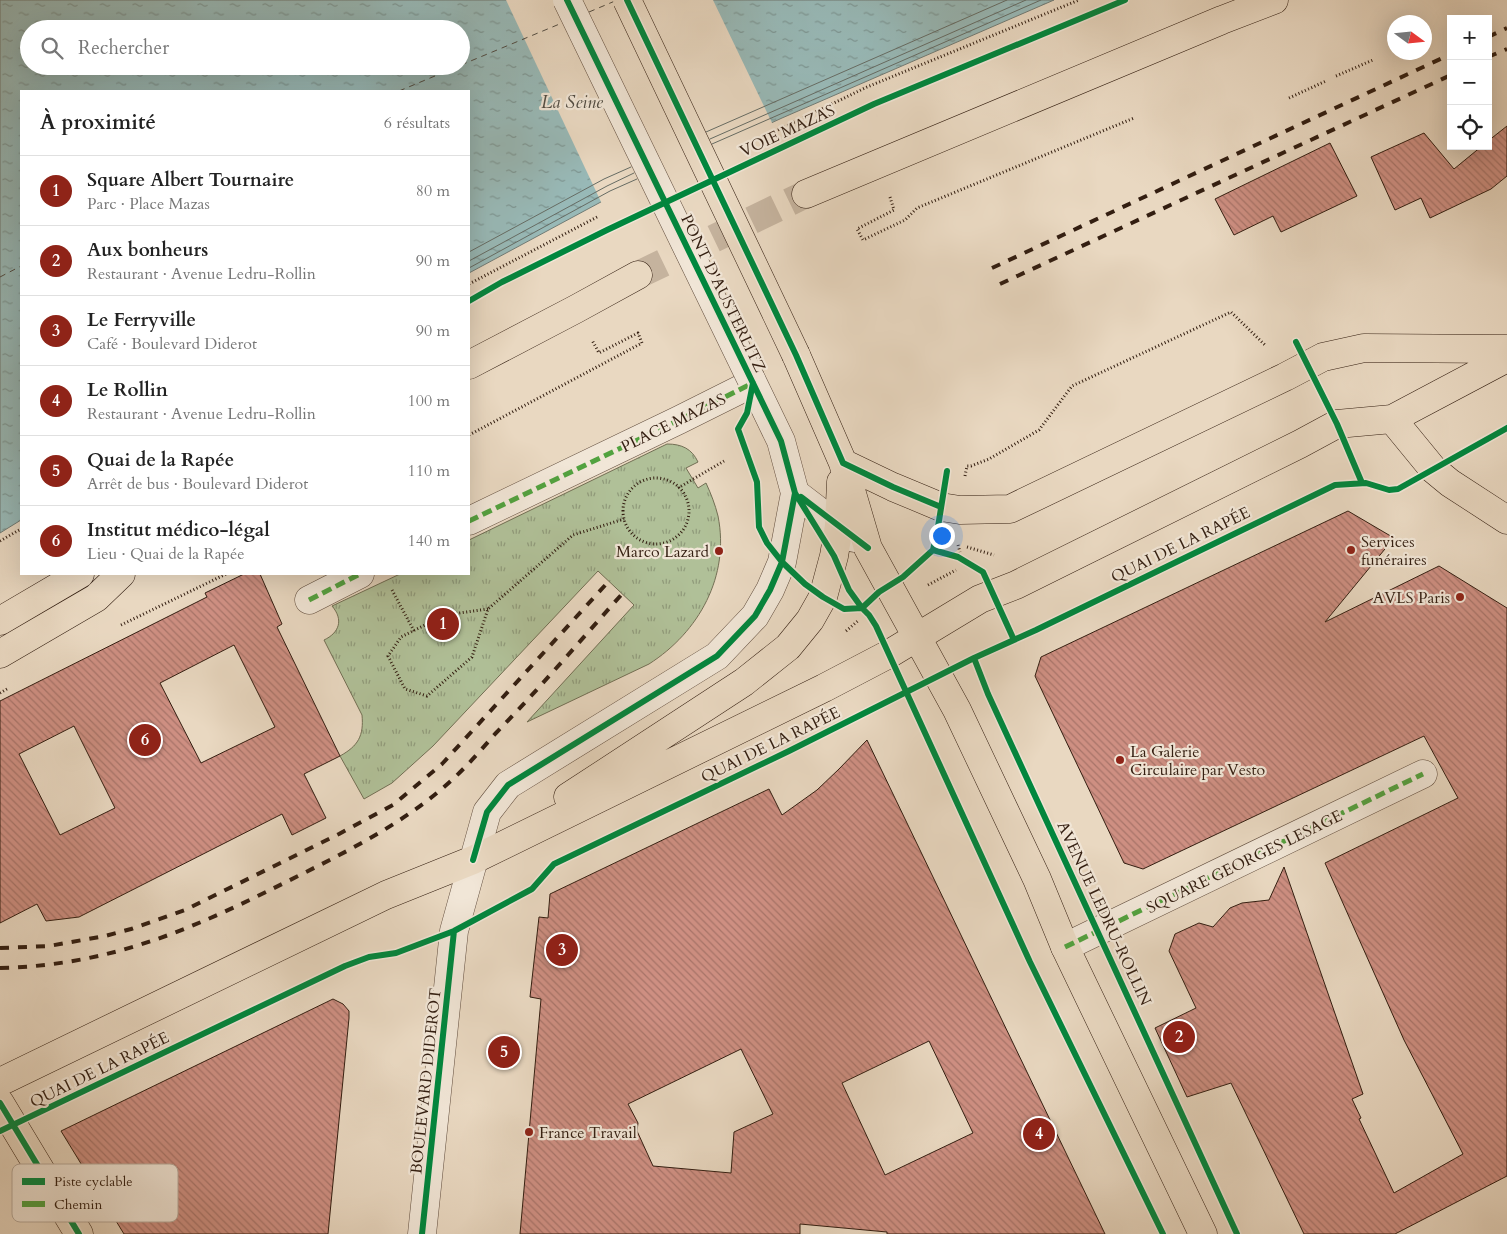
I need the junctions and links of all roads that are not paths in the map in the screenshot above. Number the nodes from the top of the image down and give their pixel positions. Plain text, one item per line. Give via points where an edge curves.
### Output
1 (567, 0) edge
2 (627, 0) edge
3 (1274, 0) edge
4 (806, 194) tunnel mouth
5 (638, 275) tunnel mouth
6 (1507, 349) edge
7 (1507, 358) edge
8 (470, 364) edge
9 (752, 381) junction
10 (1392, 419) junction
11 (843, 463) junction
12 (795, 493) junction
13 (1507, 520) edge
14 (470, 521) edge
15 (839, 526) junction
16 (868, 548) junction
17 (78, 575) edge
18 (120, 575) edge
19 (358, 575) edge
20 (309, 600) dead end
21 (0, 620) edge
22 (917, 637) junction
23 (0, 654) edge
24 (1423, 774) dead end
25 (473, 860) junction
26 (1064, 947) junction
27 (0, 1082) edge
28 (0, 1103) edge
29 (37, 1164) edge
30 (72, 1222) edge
31 (79, 1234) edge
32 (422, 1234) edge
33 (1203, 1234) edge

1 - 9 street, PONT D'AUSTERLITZ, bridge
2 - 11 main road, bridge via 796,355
3 - 4 main road
5 - 8 main road
6 - 11 main road via 1364,348 1324,357 1010,510 941,507
7 - 10 main road, QUAI DE LA RAPÉE
9 - 12 street, PONT D'AUSTERLITZ via 781,441
9 - 14 street, PLACE MAZAS via 679,420
10 - 13 main road via 1433,470
10 - 22 main road, QUAI DE LA RAPÉE via 1337,424 1016,585 980,599
11 - 15 main road, QUAI DE LA RAPÉE
11 - 16 main road
12 - 15 street
12 - 25 street via 782,562 755,616 717,656 508,785 488,812
15 - 16 street
15 - 25 main road, QUAI DE LA RAPÉE via 822,597 810,620 788,647 736,687
16 - 22 main road
17 - 21 main road
18 - 23 main road via 96,598
19 - 20 street
22 - 25 main road, QUAI DE LA RAPÉE via 858,672
22 - 26 main road via 957,710 1037,879
24 - 26 street, SQUARE GEORGES LESAGE
25 - 27 main road, QUAI DE LA RAPÉE via 386,895
25 - 32 street, BOULEVARD DIDEROT via 454,931
26 - 33 main road
28 - 29 main road
30 - 31 main road

